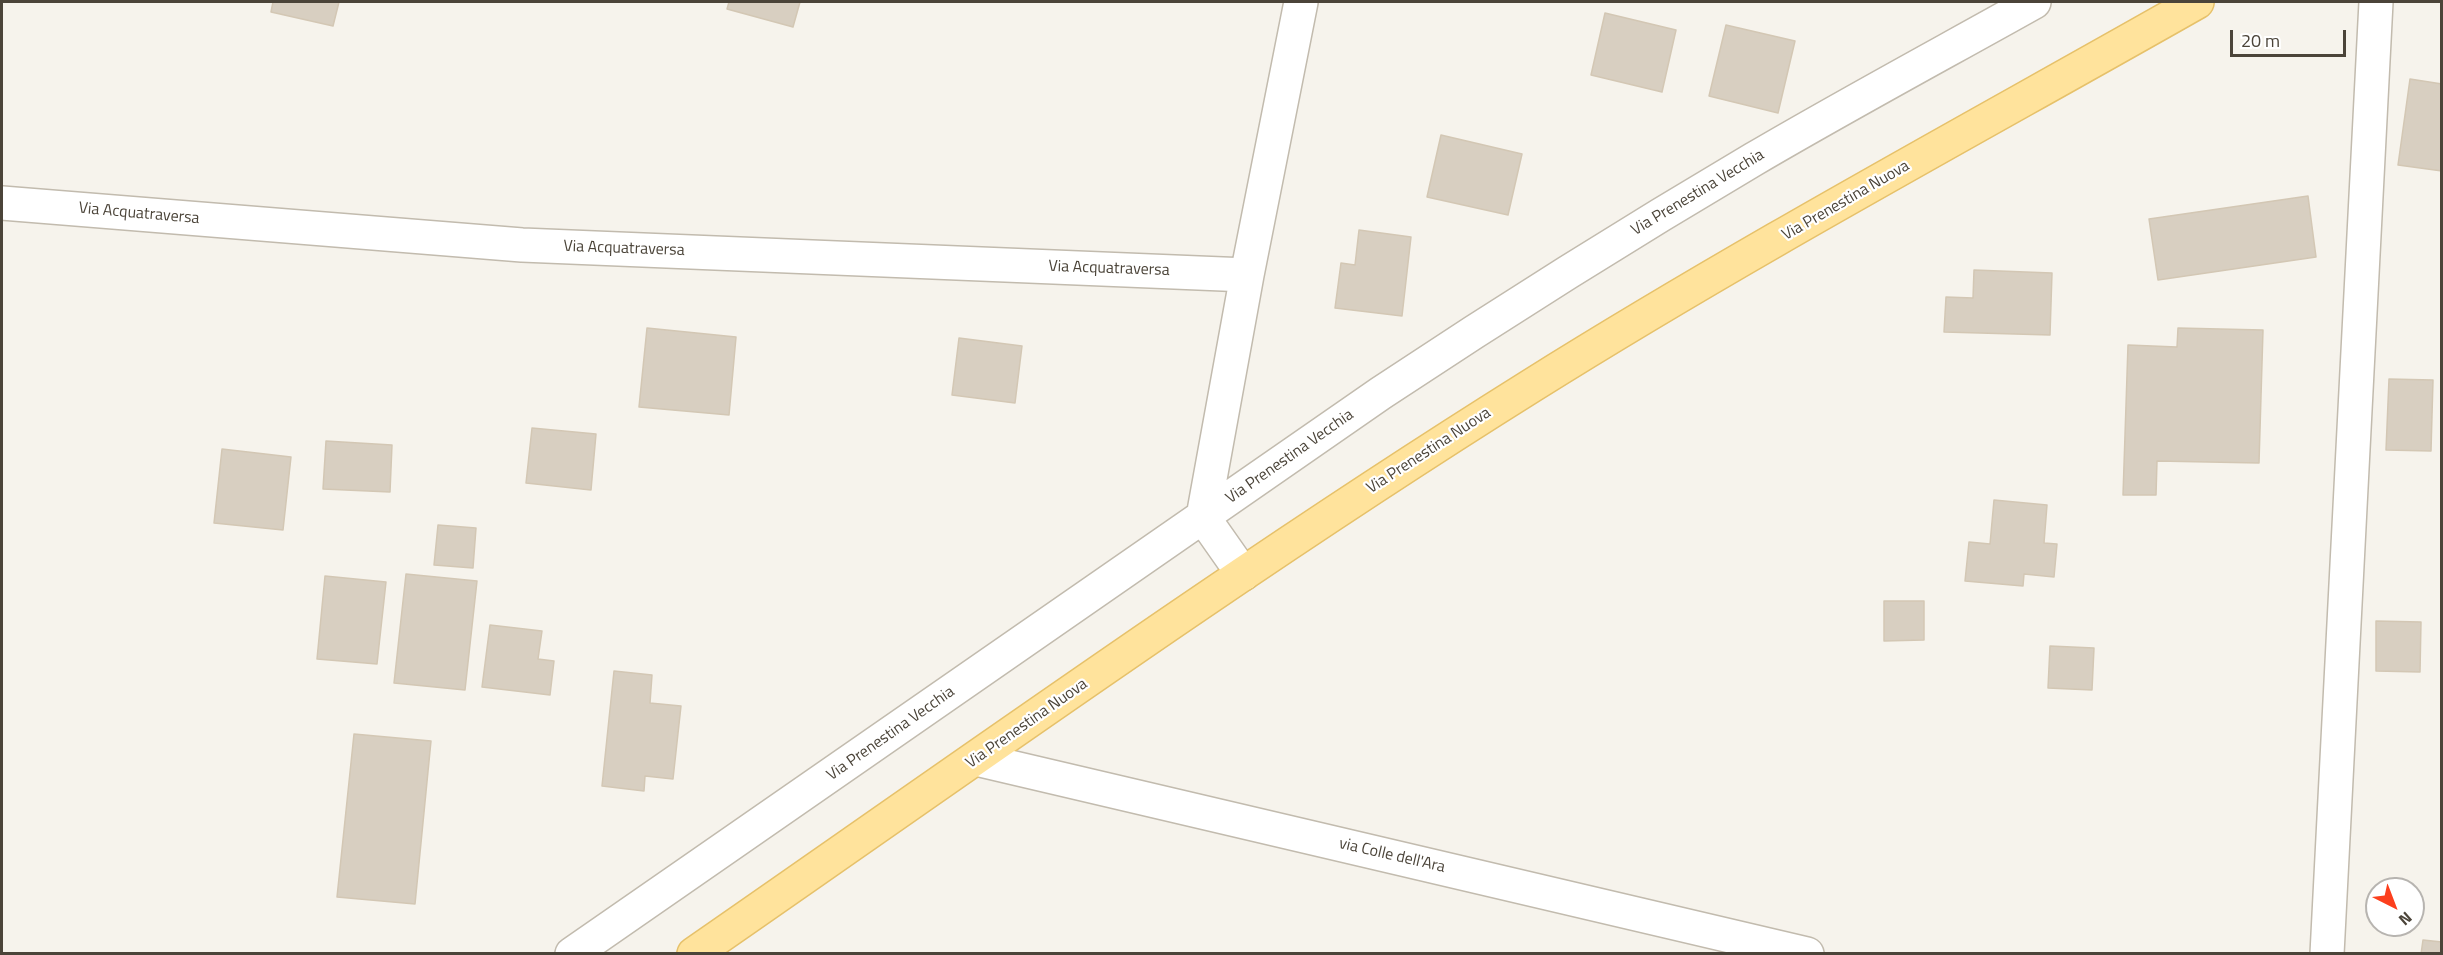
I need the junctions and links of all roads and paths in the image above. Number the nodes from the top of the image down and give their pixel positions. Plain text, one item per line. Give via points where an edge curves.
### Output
1 (1300, 2) edge
2 (2034, 2) edge
3 (2198, 2) edge
4 (2376, 2) edge
5 (2, 203) edge
6 (1247, 274) junction
7 (1203, 517) junction
8 (1244, 574) junction
9 (976, 759) junction
10 (572, 954) edge
11 (694, 954) edge
12 (1807, 954) edge
13 (2327, 954) edge

1 - 6 street
2 - 7 street, Via Prenestina Vecchia via 1756,158 1568,271 1381,393
3 - 8 main road, Via Prenestina Nuova via 1724,270 1432,450
4 - 13 street
5 - 6 street, Via Acquatraversa via 522,245
6 - 7 street
7 - 8 street
7 - 10 street, Via Prenestina Vecchia
8 - 9 main road, Via Prenestina Nuova
9 - 11 main road, Via Prenestina Nuova
9 - 12 street, via Colle dell'Ara

